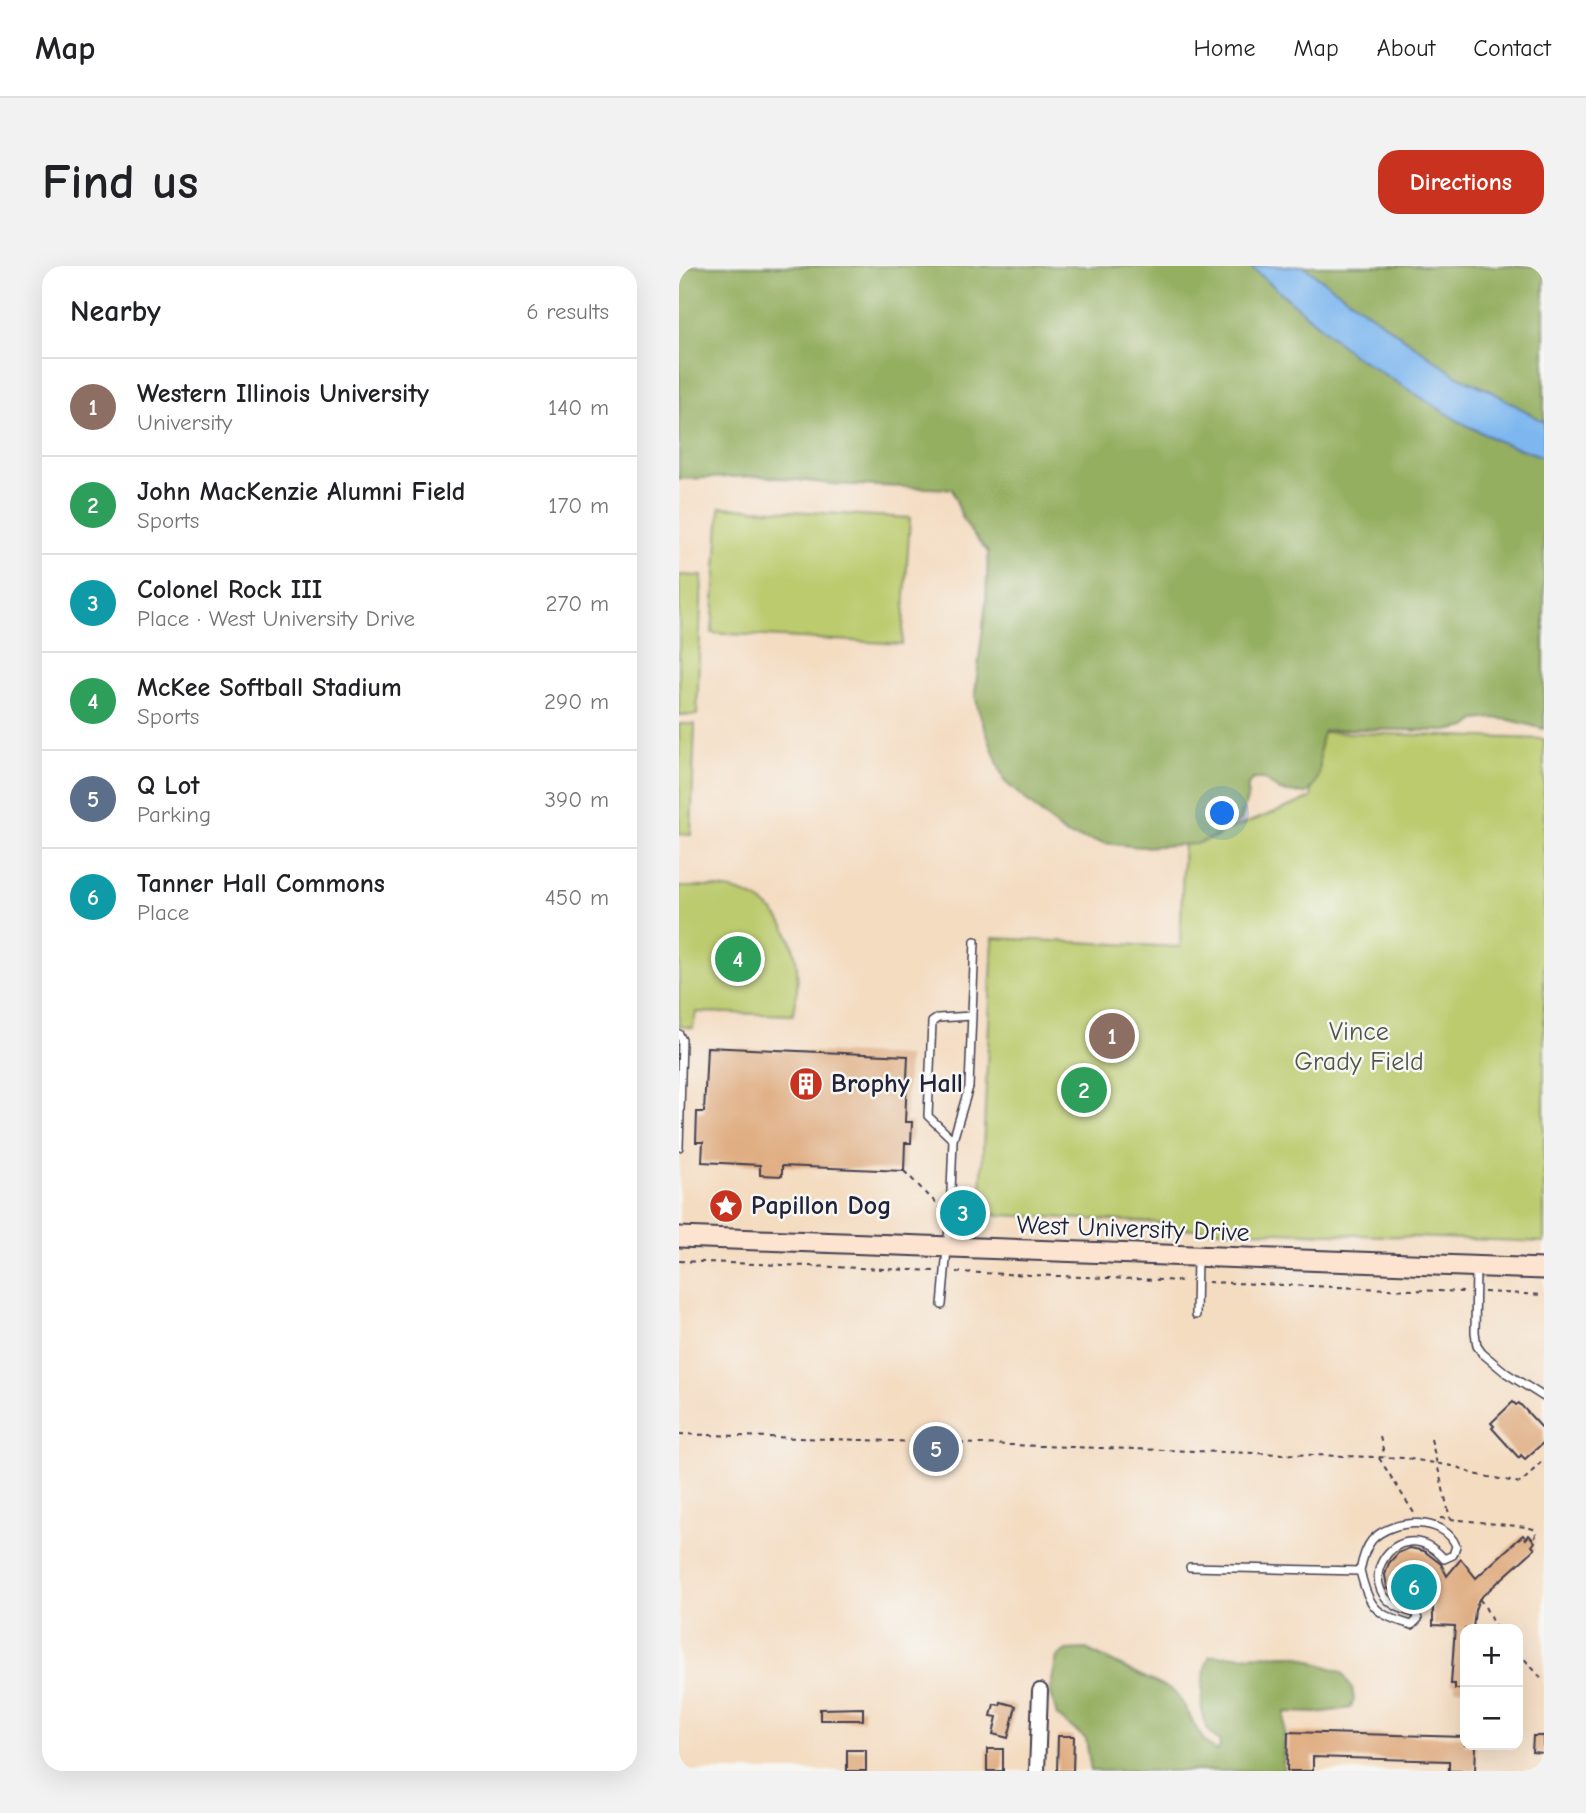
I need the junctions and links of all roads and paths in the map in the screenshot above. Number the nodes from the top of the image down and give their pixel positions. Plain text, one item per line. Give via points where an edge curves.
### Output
1 (975, 941) dead end
2 (972, 1016) junction
3 (679, 1034) edge
4 (953, 1140) junction
5 (679, 1147) edge
6 (904, 1171) dead end
7 (950, 1216) junction
8 (679, 1237) edge
9 (947, 1248) junction
10 (1197, 1257) junction
11 (679, 1261) edge
12 (1476, 1268) junction
13 (1544, 1269) edge
14 (944, 1271) junction
15 (1197, 1281) junction
16 (1476, 1292) junction
17 (1544, 1295) edge
18 (941, 1305) dead end
19 (1196, 1315) dead end
20 (1543, 1395) edge
21 (679, 1434) edge
22 (1380, 1437) dead end
23 (1431, 1439) dead end
24 (1378, 1458) junction
25 (1385, 1458) junction
26 (1544, 1459) edge
27 (1437, 1463) junction
28 (1415, 1514) dead end
29 (1450, 1518) dead end
30 (1190, 1567) dead end
31 (1360, 1571) junction
32 (1479, 1599) dead end
33 (1493, 1624) edge
34 (1523, 1658) edge
35 (1544, 1681) edge
36 (1040, 1691) dead end
37 (1037, 1771) edge

1 - 2 lane
2 - 4 lane via 969,1087
2 - 4 lane via 938,1017 932,1022 928,1116
3 - 5 lane
4 - 7 lane
6 - 7 path
7 - 9 lane
8 - 9 street, West University Drive
9 - 10 street, West University Drive
9 - 14 lane
10 - 12 street, West University Drive
10 - 15 lane
11 - 14 path
12 - 13 street, West University Drive
12 - 16 lane
14 - 15 path
14 - 18 lane
15 - 16 path
15 - 19 lane
16 - 17 path
16 - 20 lane via 1477,1346 1506,1373
21 - 24 path
22 - 25 path
23 - 27 path
24 - 25 path
24 - 28 path
25 - 27 path
26 - 27 path via 1521,1483
27 - 29 path
30 - 31 lane
31 - 31 lane via 1379,1613 1412,1625 1418,1619 1415,1613 1384,1598 1377,1577 1380,1563 1389,1550 1402,1543 1426,1544 1444,1559 1453,1555 1456,1546 1453,1538 1434,1527 1396,1526 1372,1540
32 - 33 path
34 - 35 path
36 - 37 street

